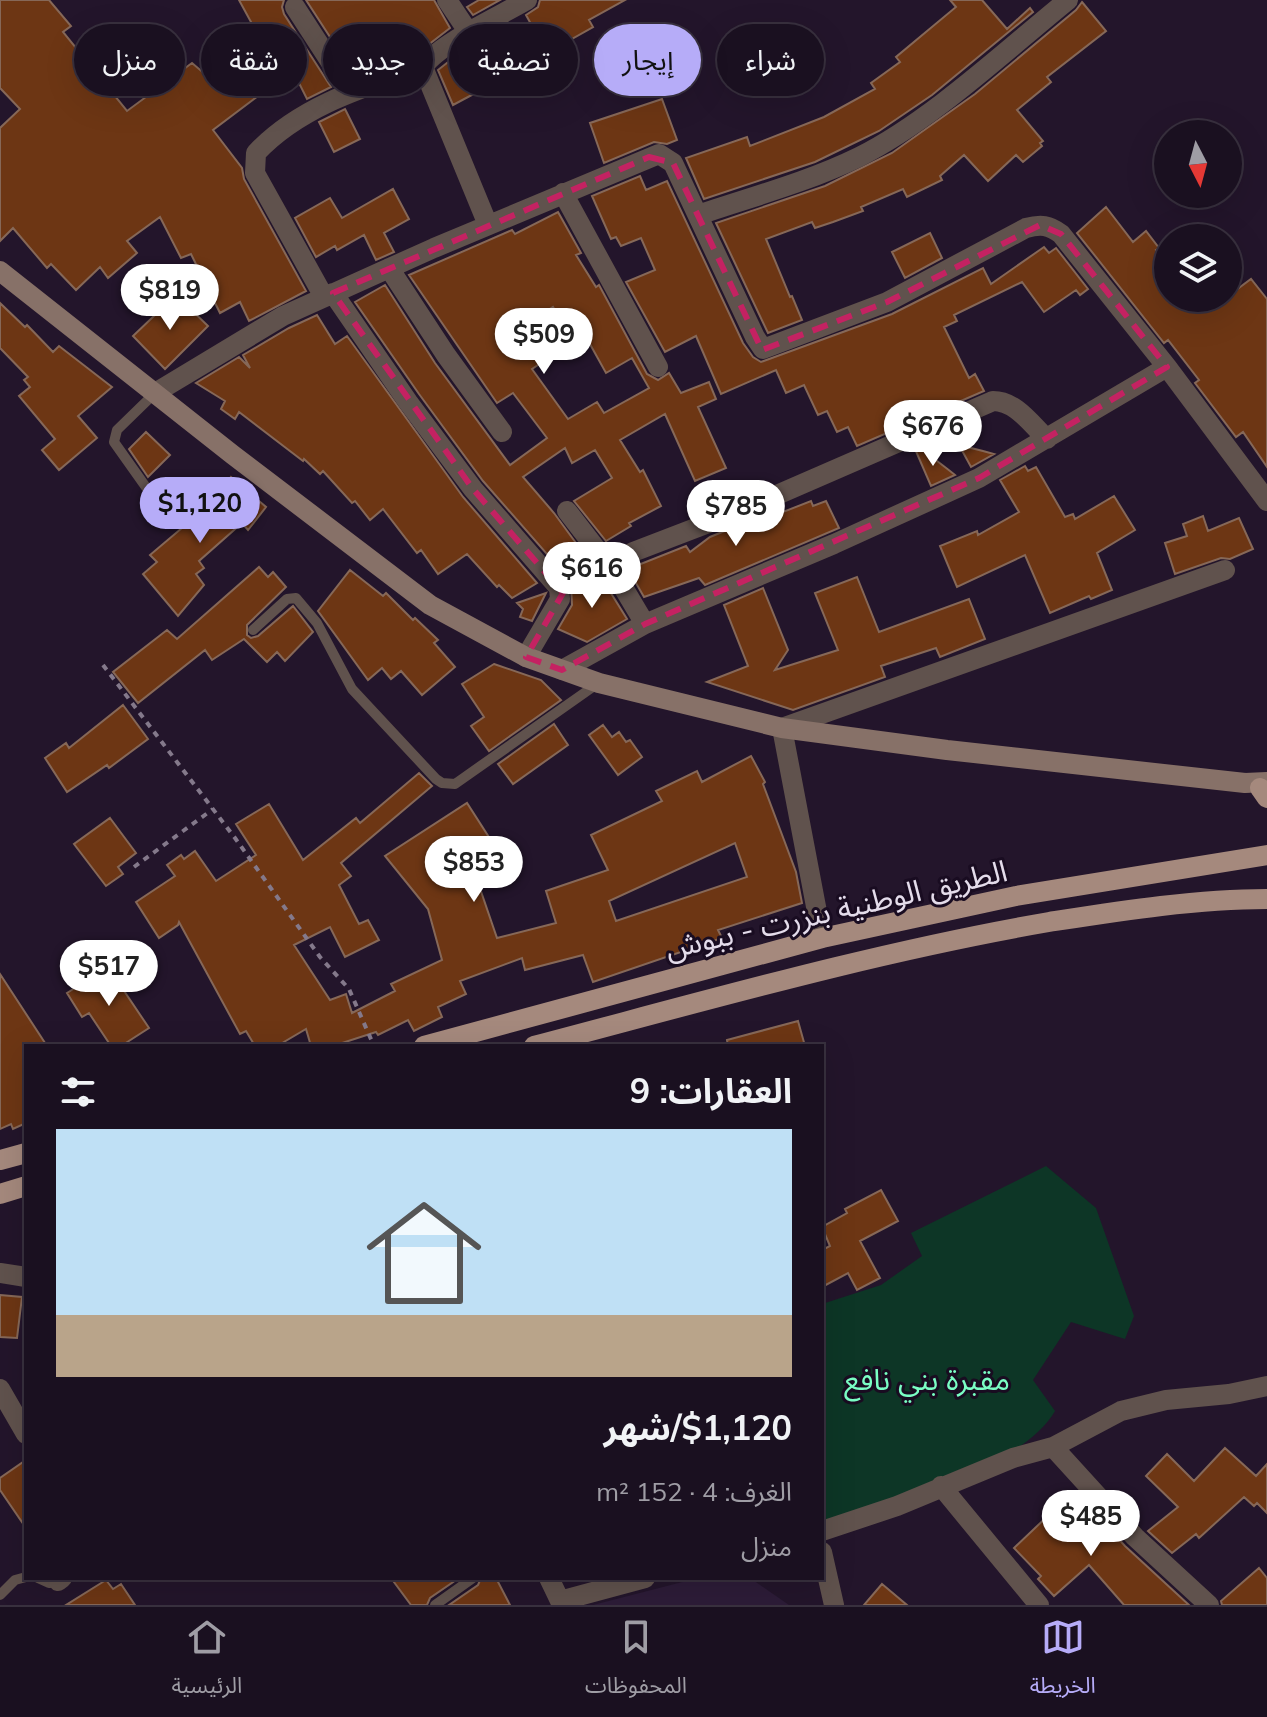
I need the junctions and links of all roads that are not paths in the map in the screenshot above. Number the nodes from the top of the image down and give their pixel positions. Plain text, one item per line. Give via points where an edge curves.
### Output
1 (447, 0) edge
2 (527, 0) edge
3 (1068, 0) edge
4 (295, 7) dead end
5 (463, 24) edge
6 (485, 24) edge
7 (323, 50) edge
8 (433, 91) edge
9 (342, 96) edge
10 (563, 193) junction
11 (698, 215) junction
12 (488, 225) junction
13 (389, 268) junction
14 (0, 271) edge
15 (328, 295) junction
16 (658, 367) dead end
17 (1167, 367) junction
18 (155, 393) junction
19 (502, 432) dead end
20 (1047, 439) junction
21 (1267, 501) edge
22 (567, 511) dead end
23 (165, 514) dead end
24 (608, 565) junction
25 (1225, 570) dead end
26 (645, 624) junction
27 (253, 630) dead end
28 (526, 657) junction
29 (562, 670) junction
30 (599, 683) junction
31 (782, 728) junction
32 (1261, 789) edge
33 (1263, 853) edge
34 (1267, 899) edge
35 (822, 938) junction
36 (431, 1044) edge
37 (542, 1044) edge
38 (24, 1154) edge
39 (0, 1160) edge
40 (24, 1187) edge
41 (0, 1194) edge
42 (0, 1273) edge
43 (24, 1277) edge
44 (1267, 1386) edge
45 (0, 1389) edge
46 (24, 1431) edge
47 (1053, 1447) junction
48 (941, 1486) junction
49 (824, 1530) edge
50 (824, 1561) edge
51 (24, 1578) edge
52 (470, 1580) edge
53 (550, 1580) edge
54 (638, 1580) edge
55 (0, 1595) edge
56 (561, 1603) edge
57 (435, 1605) edge
58 (834, 1605) edge
59 (1039, 1605) edge
60 (1209, 1605) edge

1 - 5 street
2 - 6 street
3 - 11 street via 927,114 859,157
4 - 7 street
8 - 12 street
9 - 15 street via 289,123 254,161 255,173
10 - 11 street via 659,154 673,163
10 - 12 street
10 - 16 street
11 - 17 street via 763,349 887,302 1040,225 1061,234
12 - 13 street
13 - 15 street
13 - 19 street
14 - 18 street
15 - 18 street
15 - 28 street via 473,489 559,588 560,599
17 - 20 street
17 - 21 street
18 - 23 lane via 117,430 114,442
18 - 28 street via 430,605
20 - 24 street via 1015,408 993,401
20 - 26 street via 927,503
22 - 24 street
24 - 26 street
25 - 31 street
26 - 29 street
27 - 30 lane via 287,599 296,598 317,623 352,689 436,779 448,785
28 - 29 street
29 - 30 street
30 - 31 street
31 - 32 street
31 - 35 street
33 - 35 main road, الطريق الوطنية بنزرت - ببوش via 1016,896
34 - 37 main road, الطريق الوطنية بنزرت - ببوش via 1092,915 990,932
35 - 36 main road, الطريق الوطنية بنزرت - ببوش
38 - 39 main road
40 - 41 main road
42 - 43 street
44 - 47 street via 1142,1404
45 - 46 street
47 - 48 street
47 - 60 street via 1135,1537
48 - 49 street
48 - 59 street
50 - 58 street
51 - 55 lane
52 - 57 lane
53 - 56 street
54 - 56 street

